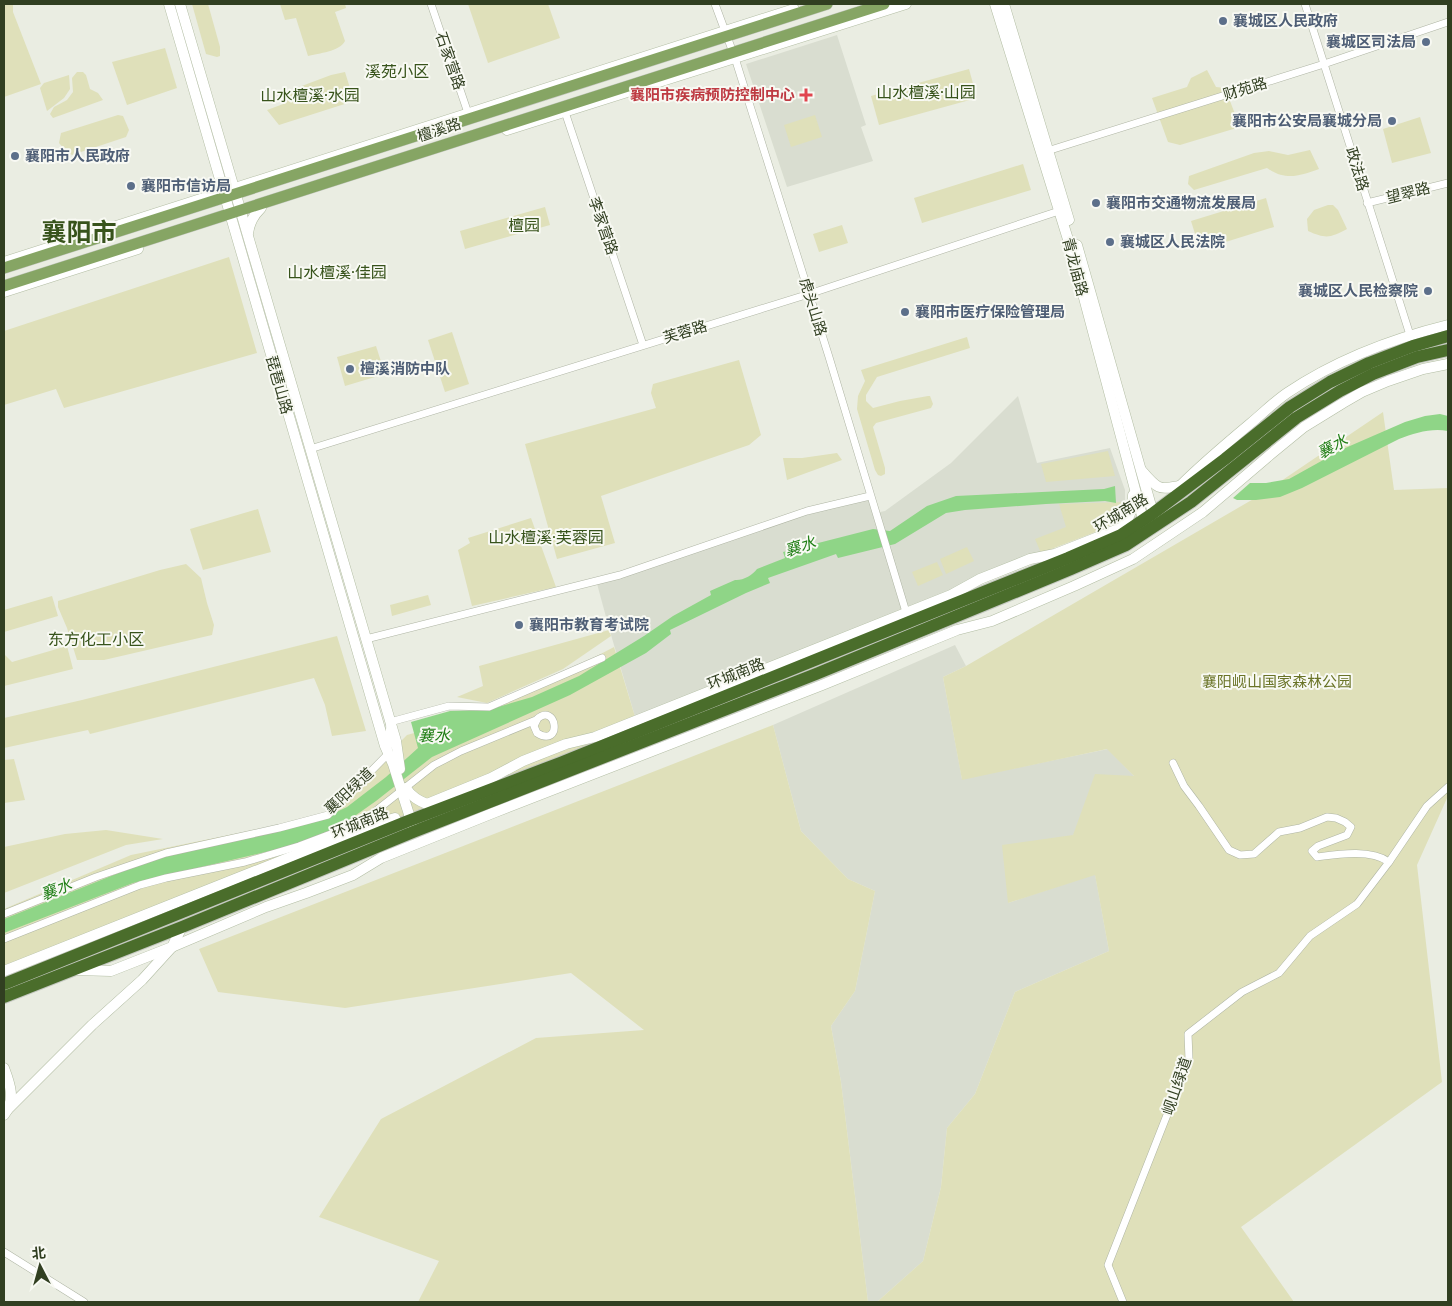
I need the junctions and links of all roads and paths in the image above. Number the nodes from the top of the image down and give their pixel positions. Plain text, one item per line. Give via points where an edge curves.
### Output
1 (169, 4) edge
2 (180, 4) edge
3 (431, 4) edge
4 (715, 4) edge
5 (810, 4) edge
6 (827, 4) edge
7 (884, 4) edge
8 (906, 4) edge
9 (991, 4) edge
10 (996, 4) edge
11 (1305, 4) edge
12 (1004, 8) edge
13 (1448, 22) edge
14 (726, 33) junction
15 (734, 55) junction
16 (1324, 64) junction
17 (564, 110) junction
18 (469, 116) junction
19 (1045, 152) junction
20 (227, 165) junction
21 (216, 170) junction
22 (250, 182) junction
23 (1448, 183) edge
24 (229, 192) junction
25 (207, 196) junction
26 (1367, 203) junction
27 (261, 208) junction
28 (1059, 211) junction
29 (235, 214) junction
30 (216, 222) junction
31 (248, 236) junction
32 (236, 238) junction
33 (4, 262) edge
34 (4, 268) edge
35 (4, 286) edge
36 (4, 292) edge
37 (809, 294) junction
38 (1448, 325) edge
39 (1448, 336) edge
40 (643, 345) junction
41 (1448, 350) edge
42 (1415, 352) junction
43 (1448, 364) edge
44 (310, 449) junction
45 (1139, 468) junction
46 (1132, 482) junction
47 (1185, 485) junction
48 (870, 496) junction
49 (1150, 523) junction
50 (1121, 528) junction
51 (1103, 543) junction
52 (909, 623) junction
53 (366, 639) junction
54 (917, 647) junction
55 (602, 658) dead end
56 (536, 720) dead end
57 (390, 722) junction
58 (388, 754) junction
59 (1173, 762) dead end
60 (396, 763) junction
61 (1448, 787) edge
62 (403, 789) junction
63 (427, 804) junction
64 (439, 809) junction
65 (396, 818) junction
66 (387, 830) junction
67 (418, 831) junction
68 (1389, 862) junction
69 (4, 914) edge
70 (182, 927) junction
71 (4, 939) edge
72 (172, 947) junction
73 (4, 970) edge
74 (73, 970) junction
75 (4, 984) edge
76 (4, 998) edge
77 (4, 1068) edge
78 (6, 1112) edge
79 (4, 1252) edge
80 (84, 1302) edge
81 (1123, 1302) edge

1 - 21 street, 琵琶山路
2 - 20 street, 琵琶山路
3 - 18 street, 石家营路
4 - 14 street, 虎头山路
5 - 14 street
6 - 14 main road, 檀溪路
7 - 15 main road, 檀溪路
8 - 15 street
9 - 12 street
10 - 12 street, 青龙庙路
11 - 16 street, 政法路
12 - 19 street, 青龙庙路
13 - 16 street, 财苑路
14 - 15 street, 虎头山路
14 - 18 main road, 檀溪路
15 - 17 main road, 檀溪路
15 - 37 street, 虎头山路
16 - 19 street, 财苑路
16 - 26 street, 政法路
17 - 27 street
17 - 29 main road, 檀溪路
17 - 40 street, 李家营路
18 - 22 street
18 - 24 main road, 檀溪路
19 - 28 street, 青龙庙路
19 - 45 street, 青龙庙路 via 1085,274
20 - 22 street via 234,174
20 - 24 street, 琵琶山路
21 - 24 street, 琵琶山路
21 - 25 street via 216,182
22 - 24 street
23 - 26 street, 望翠路
24 - 25 street
24 - 29 street, 琵琶山路
24 - 34 main road, 檀溪路
25 - 33 street
26 - 42 street, 政法路
27 - 29 street
27 - 31 street via 250,223
28 - 37 street, 芙蓉路
28 - 46 street, 青龙庙路
29 - 30 street
29 - 31 street, 琵琶山路
29 - 32 street, 琵琶山路
29 - 35 main road, 檀溪路
30 - 32 street via 226,224
30 - 36 street
31 - 44 street, 琵琶山路
32 - 58 street, 琵琶山路
37 - 40 street, 芙蓉路
37 - 48 street, 虎头山路
38 - 42 street
39 - 42 highway, 环城南路
40 - 44 street, 芙蓉路
41 - 42 highway, 环城南路
42 - 43 street
42 - 47 highway, 环城南路 via 1369,363 1330,382 1290,407
42 - 49 highway, 环城南路 via 1296,418 1191,502
42 - 54 street via 1388,381 1362,392 1304,426 1203,512 1133,559 992,621 957,630
44 - 53 street, 琵琶山路
45 - 47 street via 1156,486
45 - 49 street, 青龙庙路
46 - 49 street, 青龙庙路
46 - 50 street via 1133,505
47 - 49 highway, 环城南路
48 - 52 street, 虎头山路
48 - 53 street via 808,511 620,575
49 - 51 highway, 环城南路
49 - 52 highway, 环城南路 via 1126,545
50 - 51 street
50 - 52 street via 980,579
51 - 52 highway, 环城南路
52 - 54 street
52 - 63 street via 566,744
52 - 64 highway, 环城南路
52 - 67 highway, 环城南路 via 807,678
53 - 57 street, 琵琶山路
54 - 67 street
55 - 57 street via 490,707 450,706
56 - 62 street, 襄阳绿道 via 537,733 547,736 553,732 555,725 552,719 540,716 434,765
57 - 58 street
57 - 60 street, 琵琶山路 via 396,742
58 - 60 street, 琵琶山路
58 - 69 street, 襄阳绿道 via 328,815 166,853
59 - 68 street via 1184,786 1230,850 1240,856 1254,854 1279,832 1327,817 1336,818 1351,827 1347,835 1312,851 1317,857 1381,856
60 - 62 street
61 - 68 street via 1428,806
62 - 63 street
62 - 65 street
62 - 67 street
62 - 71 street, 襄阳绿道 via 363,821 299,846 245,862 140,885
63 - 64 street
64 - 67 highway, 环城南路
65 - 66 street
65 - 73 street via 371,825
66 - 67 highway, 环城南路
66 - 75 highway, 环城南路
67 - 70 highway, 环城南路
67 - 72 street via 353,875
68 - 81 street, 岘山绿道 via 1357,904 1310,936 1279,973 1242,992 1188,1034 1189,1059 1108,1265
70 - 72 street
70 - 74 highway, 环城南路
72 - 74 street via 111,971
72 - 78 street
74 - 76 highway, 环城南路
77 - 78 street via 11,1089
79 - 80 street

